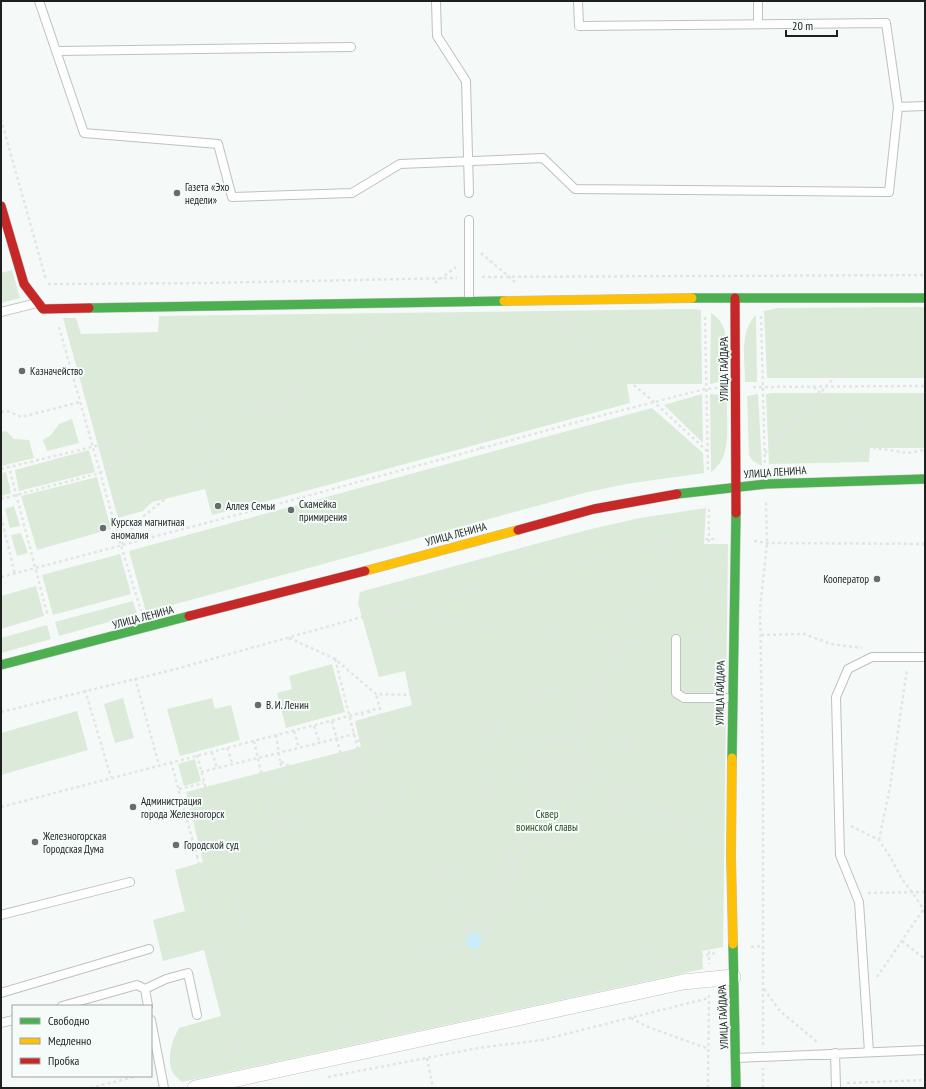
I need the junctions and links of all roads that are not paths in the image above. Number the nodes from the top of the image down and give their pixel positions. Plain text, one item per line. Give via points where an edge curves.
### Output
1 (40, 1) edge
2 (436, 1) edge
3 (578, 1) edge
4 (758, 1) edge
5 (758, 24) junction
6 (351, 47) dead end
7 (57, 51) junction
8 (925, 106) edge
9 (898, 107) junction
10 (469, 161) junction
11 (469, 193) dead end
12 (1, 206) edge
13 (469, 220) dead end
14 (735, 298) junction
15 (925, 298) edge
16 (469, 302) junction
17 (38, 303) junction
18 (1, 312) edge
19 (925, 479) edge
20 (736, 487) junction
21 (676, 639) road end
22 (925, 657) edge
23 (1, 665) edge
24 (732, 698) junction
25 (130, 882) dead end
26 (1, 915) edge
27 (149, 948) dead end
28 (733, 977) junction
29 (145, 989) junction
30 (1, 993) edge
31 (66, 1005) edge
32 (148, 1005) edge
33 (197, 1015) dead end
34 (12, 1020) edge
35 (1, 1023) edge
36 (152, 1025) edge
37 (925, 1050) edge
38 (869, 1052) junction
39 (832, 1053) junction
40 (736, 1058) junction
41 (836, 1086) edge
42 (164, 1088) edge
43 (195, 1088) edge
44 (736, 1088) edge

1 - 7 lane
2 - 10 lane via 437,36 466,81
3 - 5 lane via 579,26
4 - 5 lane
5 - 9 lane via 886,23
6 - 7 lane
7 - 10 lane via 84,133 218,144 232,196 352,192 400,164
8 - 9 lane
9 - 10 lane via 889,192 575,189 543,158
10 - 11 lane
12 - 17 street via 24,284
13 - 16 lane
14 - 15 street
14 - 16 street
14 - 20 street, УЛИЦА ГАЙДАРА
16 - 17 street via 53,309 43,309
17 - 18 lane
19 - 20 street, УЛИЦА ЛЕНИНА
20 - 23 street, УЛИЦА ЛЕНИНА via 668,495 594,509
20 - 24 street, УЛИЦА ГАЙДАРА
21 - 24 lane via 676,693 684,698
22 - 38 lane via 872,657 848,669 836,697 840,855 859,902
24 - 28 street, УЛИЦА ГАЙДАРА
25 - 26 lane
27 - 30 lane
28 - 40 street, УЛИЦА ГАЙДАРА
28 - 43 street via 683,982
29 - 31 lane via 136,985
29 - 32 lane
29 - 33 lane via 166,979 188,974
34 - 35 lane
36 - 42 lane
37 - 38 lane
38 - 39 lane
39 - 40 lane
39 - 41 lane
40 - 44 street, УЛИЦА ГАЙДАРА

